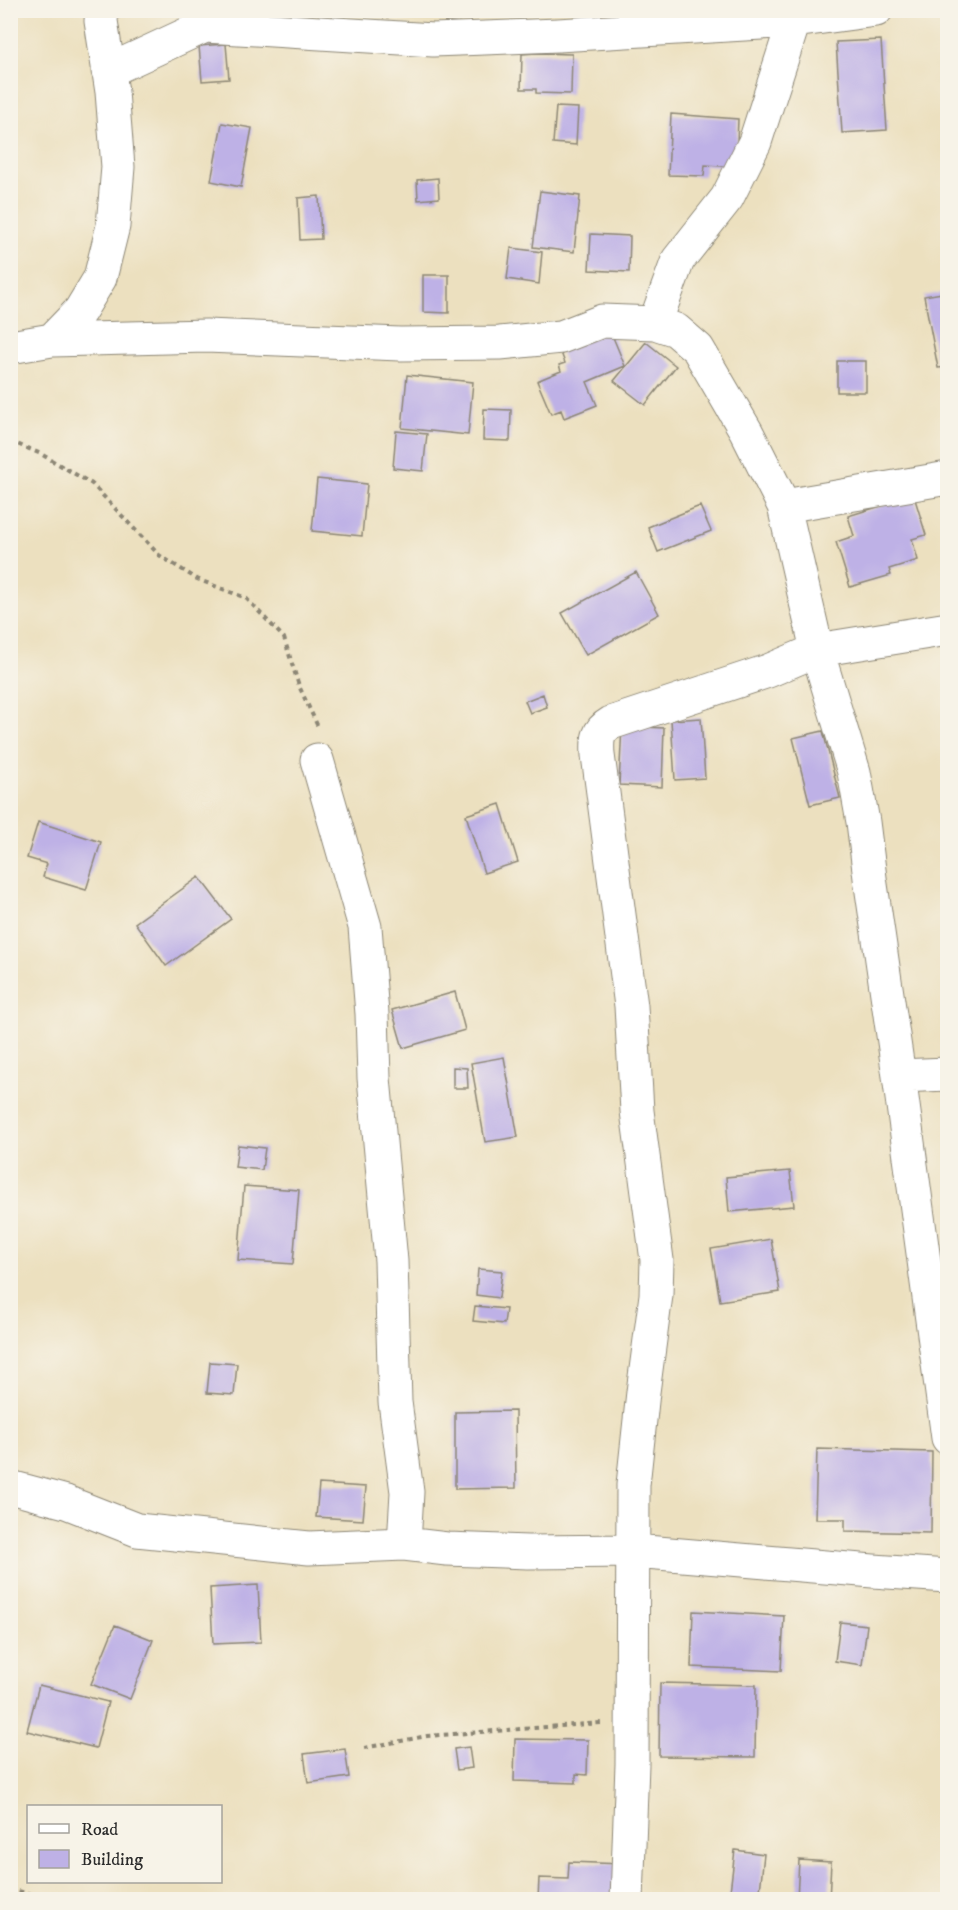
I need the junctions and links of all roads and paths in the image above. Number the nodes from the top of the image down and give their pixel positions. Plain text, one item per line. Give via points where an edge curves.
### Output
1 (102, 10) edge
2 (876, 10) edge
3 (658, 19) edge
4 (794, 21) junction
5 (108, 71) junction
6 (655, 322) junction
7 (52, 340) junction
8 (10, 347) edge
9 (10, 441) edge
10 (948, 478) edge
11 (784, 506) junction
12 (948, 629) edge
13 (817, 650) junction
14 (317, 760) joint
15 (948, 1074) edge
16 (899, 1076) junction
17 (948, 1438) edge
18 (10, 1487) edge
19 (404, 1544) junction
20 (634, 1551) junction
21 (948, 1576) edge
22 (632, 1720) junction
23 (364, 1748) dead end
24 (10, 1889) edge
25 (55, 1899) edge
26 (627, 1899) edge

1 - 5 street
2 - 4 street
3 - 4 street
3 - 5 street via 558,35 434,40 205,26
4 - 6 street via 755,142 727,198 678,260
5 - 7 street via 118,167 113,226 100,278 80,311
6 - 7 street via 602,321 561,337 500,343 400,344 206,336
6 - 11 street via 676,330 698,349
7 - 8 street
9 - 14 path via 92,484 159,555 197,579 246,598 284,638 299,686 319,728
10 - 11 street
11 - 13 street
12 - 13 street
13 - 16 street via 854,772
13 - 20 street via 756,675 611,723 598,735 631,1006 637,1111 657,1260 633,1485
14 - 19 street via 365,927 391,1260 395,1402 407,1492
15 - 16 street
16 - 17 street
18 - 19 street via 66,1502 137,1530 309,1548
19 - 20 street via 447,1549
20 - 21 street
20 - 22 street
22 - 23 path via 427,1736
22 - 26 street
24 - 25 path

